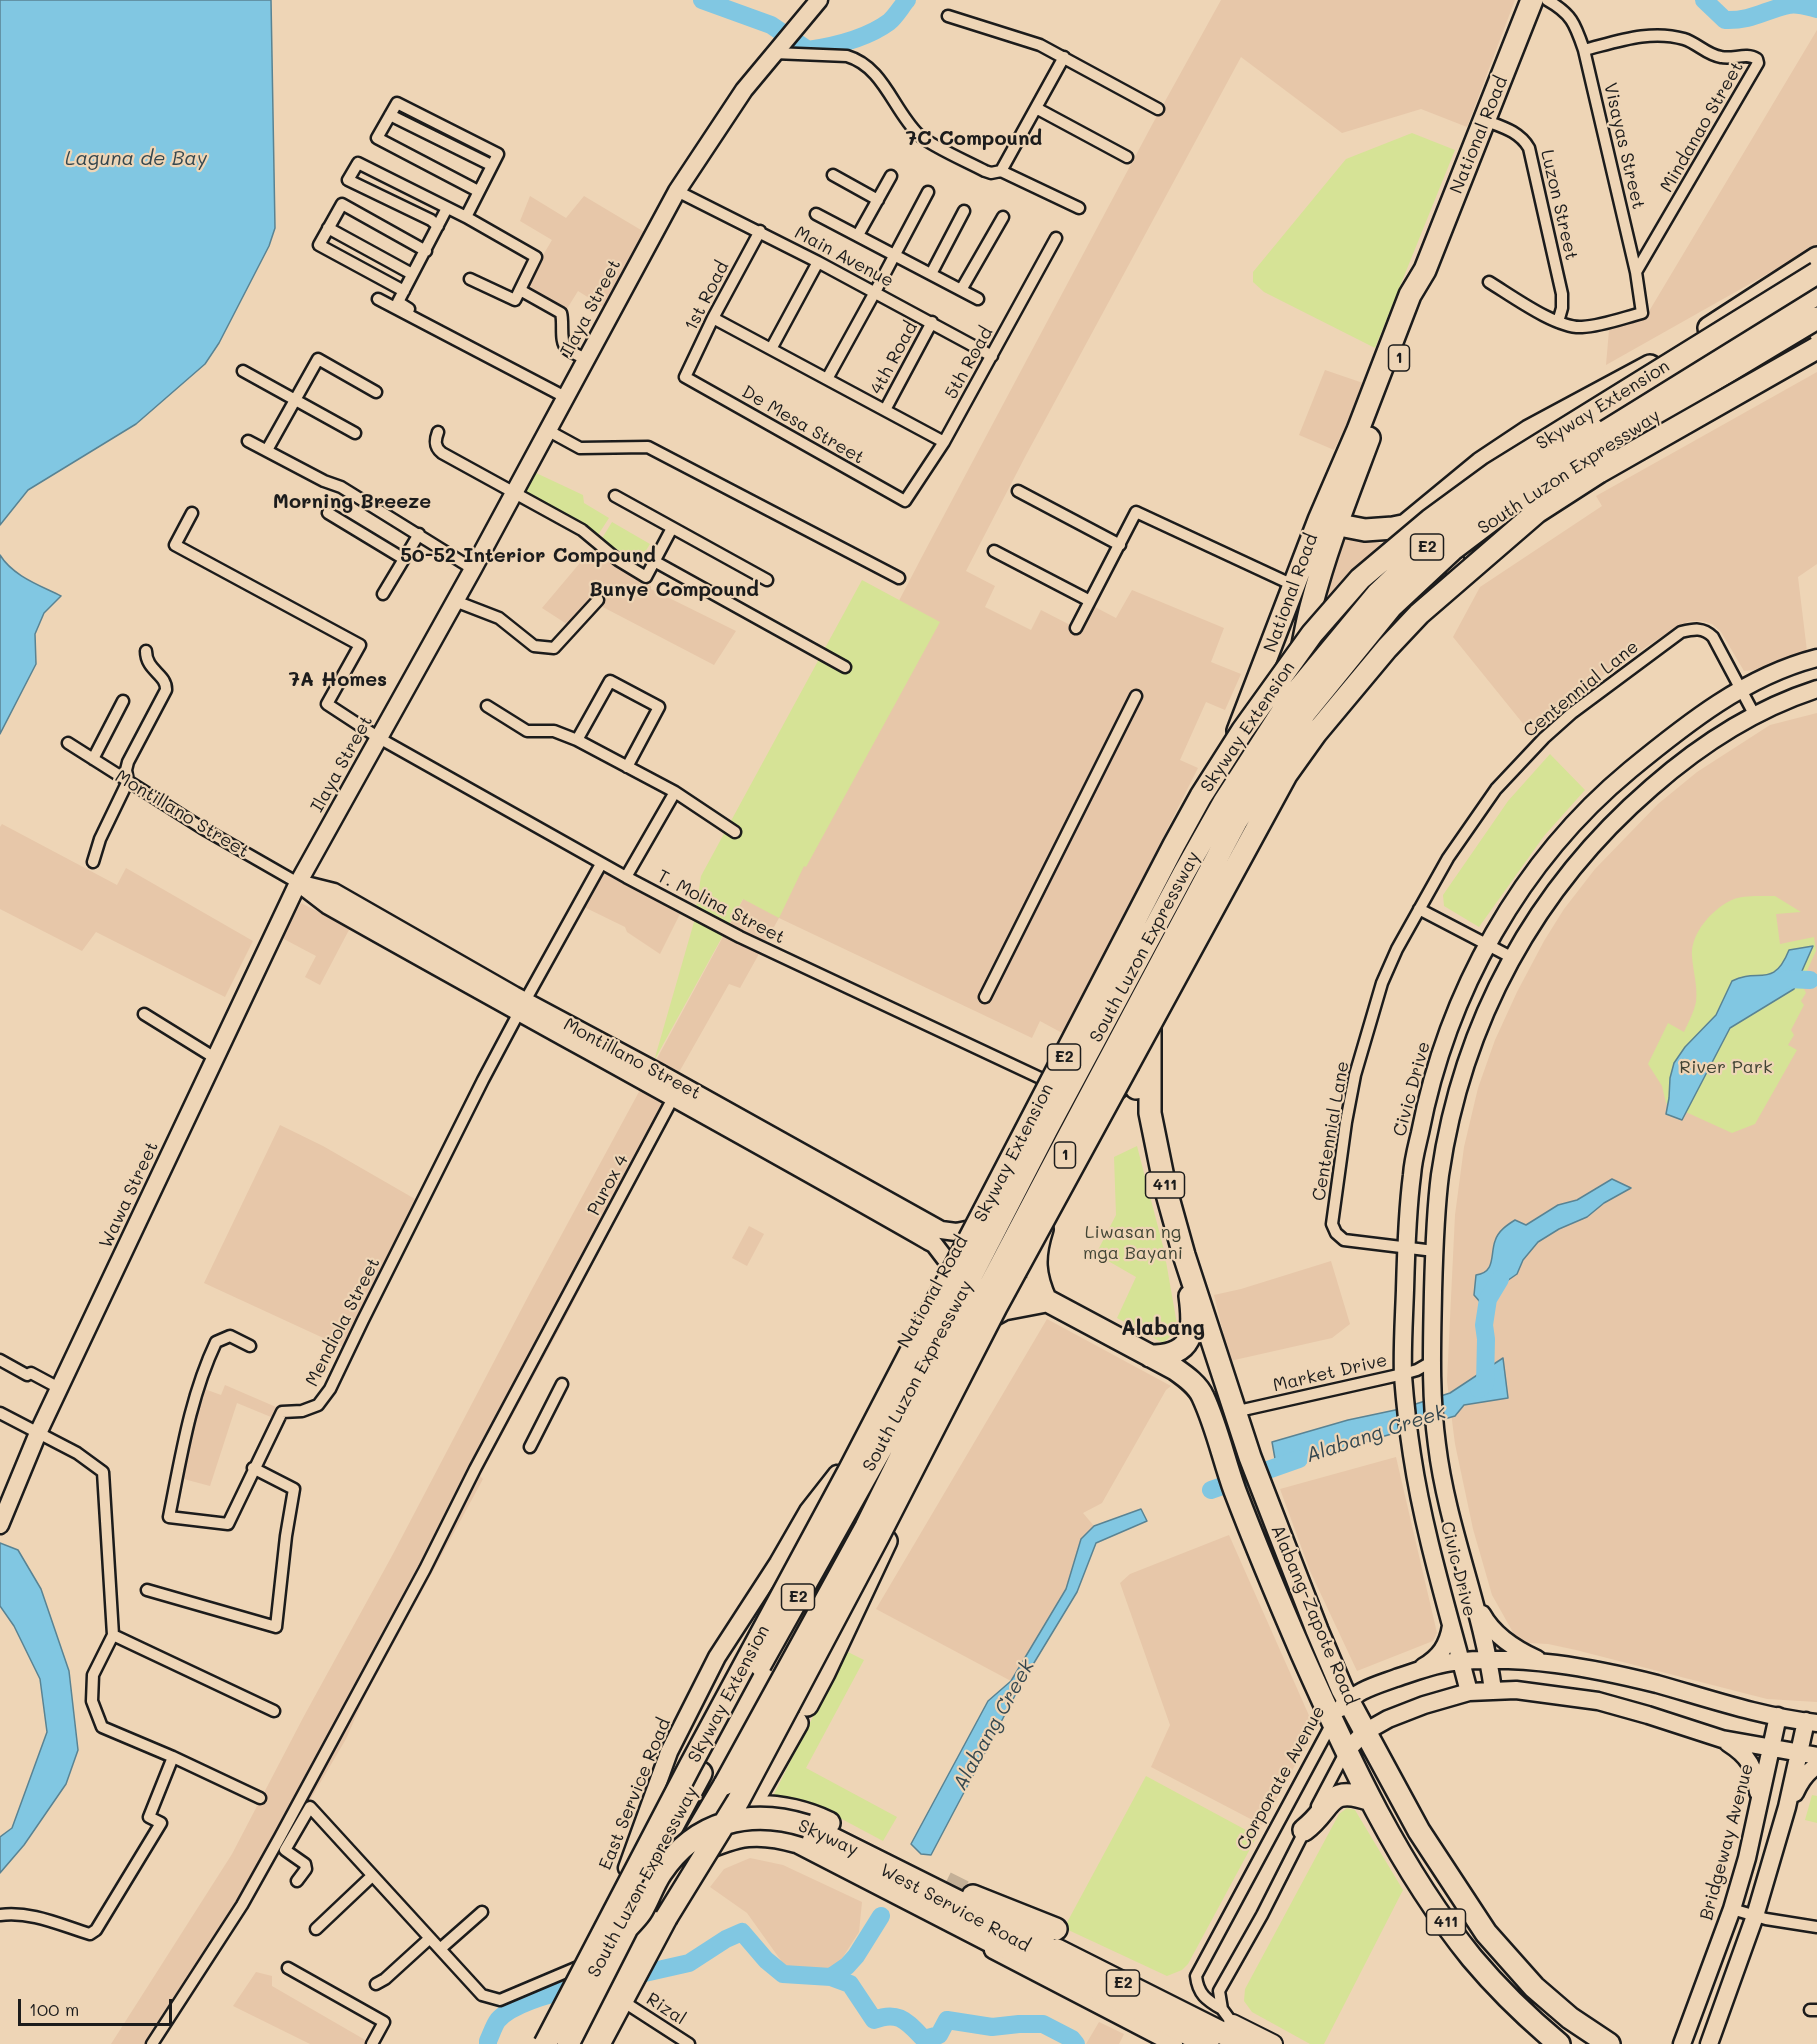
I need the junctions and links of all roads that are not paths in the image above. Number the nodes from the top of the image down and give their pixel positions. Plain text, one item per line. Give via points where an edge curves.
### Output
1 (819, 0) edge
2 (1532, 0) edge
3 (1547, 0) edge
4 (948, 16) dead end
5 (777, 49) junction
6 (1584, 50) junction
7 (1064, 57) junction
8 (1036, 108) junction
9 (1158, 109) dead end
10 (1484, 120) junction
11 (1127, 157) dead end
12 (1002, 171) junction
13 (833, 175) dead end
14 (891, 176) dead end
15 (478, 191) junction
16 (677, 191) junction
17 (928, 192) dead end
18 (878, 200) junction
19 (447, 208) junction
20 (1079, 208) dead end
21 (964, 211) dead end
22 (816, 214) dead end
23 (466, 217) junction
24 (1003, 217) dead end
25 (438, 226) junction
26 (328, 228) junction
27 (760, 231) junction
28 (858, 235) junction
29 (1056, 238) dead end
30 (426, 251) junction
31 (895, 254) junction
32 (1817, 258) edge
33 (818, 262) junction
34 (1636, 272) junction
35 (1817, 273) edge
36 (412, 274) junction
37 (931, 274) junction
38 (470, 279) dead end
39 (1489, 282) dead end
40 (520, 290) junction
41 (961, 290) junction
42 (404, 291) junction
43 (876, 292) junction
44 (1817, 294) edge
45 (378, 299) dead end
46 (978, 299) dead end
47 (713, 318) junction
48 (1817, 318) edge
49 (932, 322) junction
50 (1558, 322) junction
51 (430, 328) junction
52 (1774, 331) junction
53 (1817, 346) edge
54 (771, 349) junction
55 (992, 356) junction
56 (1817, 357) edge
57 (586, 359) junction
58 (243, 371) dead end
59 (685, 377) joint
60 (827, 379) junction
61 (376, 392) dead end
62 (565, 397) junction
63 (296, 400) junction
64 (1664, 409) junction
65 (885, 410) junction
66 (547, 430) junction
67 (438, 432) dead end
68 (355, 433) dead end
69 (248, 441) dead end
70 (944, 442) junction
71 (267, 450) junction
72 (1018, 491) dead end
73 (513, 493) junction
74 (615, 496) dead end
75 (905, 501) joint
76 (192, 513) dead end
77 (328, 513) dead end
78 (1327, 523) junction
79 (1407, 524) junction
80 (672, 528) junction
81 (419, 534) junction
82 (1120, 545) junction
83 (994, 551) dead end
84 (404, 559) junction
85 (654, 561) junction
86 (473, 569) junction
87 (1459, 573) junction
88 (899, 578) dead end
89 (767, 580) dead end
90 (1293, 585) junction
91 (383, 594) dead end
92 (598, 600) dead end
93 (456, 601) junction
94 (1090, 601) junction
95 (1076, 628) dead end
96 (146, 651) dead end
97 (1817, 658) edge
98 (1266, 660) junction
99 (845, 667) dead end
100 (1298, 673) junction
101 (1741, 688) junction
102 (1817, 689) edge
103 (1136, 696) dead end
104 (123, 701) dead end
105 (487, 706) dead end
106 (1754, 714) junction
107 (379, 738) junction
108 (577, 740) junction
109 (68, 743) dead end
110 (93, 759) junction
111 (627, 767) junction
112 (128, 781) junction
113 (675, 792) junction
114 (1208, 810) junction
115 (1242, 821) junction
116 (735, 832) dead end
117 (1224, 852) junction
118 (93, 862) dead end
119 (601, 864) junction
120 (626, 878) junction
121 (298, 883) junction
122 (1419, 909) junction
123 (1486, 945) junction
124 (1511, 957) junction
125 (1151, 988) junction
126 (986, 997) dead end
127 (522, 1007) junction
128 (144, 1014) dead end
129 (1128, 1033) junction
130 (215, 1058) junction
131 (664, 1086) junction
132 (1059, 1087) junction
133 (1136, 1088) junction
134 (1150, 1113) junction
135 (990, 1217) junction
136 (966, 1230) junction
137 (938, 1237) junction
138 (1406, 1248) junction
139 (1434, 1251) junction
140 (1184, 1255) junction
141 (946, 1262) junction
142 (1001, 1276) junction
143 (1046, 1301) junction
144 (972, 1334) junction
145 (250, 1346) dead end
146 (1150, 1356) junction
147 (0, 1360) edge
148 (1431, 1362) junction
149 (1403, 1374) junction
150 (562, 1384) dead end
151 (59, 1388) junction
152 (1234, 1412) junction
153 (0, 1413) edge
154 (926, 1421) junction
155 (38, 1433) junction
156 (530, 1447) dead end
157 (253, 1468) junction
158 (921, 1473) junction
159 (837, 1474) junction
160 (0, 1525) edge
161 (147, 1590) dead end
162 (1476, 1605) junction
163 (1451, 1622) junction
164 (113, 1635) junction
165 (1489, 1660) junction
166 (1461, 1661) junction
167 (1556, 1664) junction
168 (1418, 1671) junction
169 (1493, 1690) junction
170 (1469, 1692) junction
171 (1348, 1699) junction
172 (274, 1711) dead end
173 (1778, 1716) junction
174 (1333, 1721) junction
175 (1811, 1722) edge
176 (1365, 1732) junction
177 (1722, 1739) junction
178 (1771, 1749) junction
179 (1346, 1751) junction
180 (1798, 1753) junction
181 (1817, 1756) edge
182 (173, 1757) junction
183 (1817, 1766) edge
184 (260, 1798) dead end
185 (1371, 1800) junction
186 (1759, 1800) junction
187 (745, 1807) junction
188 (1787, 1807) junction
189 (1305, 1830) junction
190 (700, 1852) junction
191 (649, 1868) junction
192 (372, 1876) junction
193 (297, 1881) dead end
194 (666, 1884) junction
195 (1732, 1910) junction
196 (482, 1912) dead end
197 (0, 1915) edge
198 (1755, 1916) junction
199 (1817, 1927) edge
200 (316, 1929) dead end
201 (1001, 1929) junction
202 (430, 1938) junction
203 (440, 1949) junction
204 (1049, 1949) junction
205 (288, 1968) dead end
206 (583, 1970) junction
207 (376, 1984) dead end
208 (616, 1998) junction
209 (1228, 2016) junction
210 (1140, 2027) junction
211 (1180, 2029) edge
212 (152, 2044) edge
213 (372, 2044) edge
214 (538, 2044) edge
215 (545, 2044) edge
216 (557, 2044) edge
217 (568, 2044) edge
218 (577, 2044) edge
219 (582, 2044) edge
220 (601, 2044) edge
221 (689, 2044) edge
222 (1155, 2044) edge
223 (1191, 2044) edge
224 (1208, 2044) edge
225 (1244, 2044) edge
226 (1273, 2044) edge
227 (1558, 2044) edge
228 (1609, 2044) edge
229 (1682, 2044) edge
230 (1709, 2044) edge

1 - 5 main road, Ilaya Street
2 - 10 highway, National Road / 1
3 - 6 street, Visayas Street via 1570,16
4 - 7 street via 1040,45
5 - 12 street via 857,59 875,74 922,138 985,171
5 - 16 main road, Ilaya Street via 736,100
6 - 34 street, Visayas Street
6 - 34 street, Mindanao Street via 1635,37 1666,36 1685,40 1723,58 1749,56 1758,63
7 - 8 street
7 - 9 street
8 - 11 street
8 - 12 street
10 - 50 street, Luzon Street via 1515,132 1530,148 1563,294
10 - 78 highway, National Road / 1 via 1425,270 1400,355
12 - 20 street
13 - 18 street
14 - 18 street
15 - 15 street via 498,154 397,103 377,138
15 - 23 street
16 - 27 street, Main Avenue
16 - 57 main road, Ilaya Street
17 - 31 street
18 - 28 street
19 - 23 street
19 - 25 street
19 - 25 street via 358,163 348,180
21 - 37 street
22 - 28 street
23 - 40 street via 536,257
24 - 41 street
25 - 30 street
26 - 30 street via 342,204
26 - 36 street
26 - 42 street via 319,245
27 - 33 street, Main Avenue
27 - 47 street, 1st Road
28 - 31 street
29 - 55 street, 5th Road
30 - 36 street
31 - 37 street
31 - 43 street
32 - 79 highway via 1665,358 1529,430 1481,463
33 - 43 street, Main Avenue
33 - 54 street
34 - 50 street, Visayas Street via 1642,313 1583,327
35 - 215 highway, Skyway Extension / E2, bridge via 1494,473 1360,579 1312,634 1237,739 1174,845
36 - 42 street
37 - 41 street
38 - 40 street via 515,300
39 - 50 street
40 - 57 street via 561,314 563,345
41 - 46 street
42 - 51 street via 398,302 427,318
43 - 49 street, Main Avenue
43 - 60 street
44 - 52 highway, South Luzon Expressway / E2
45 - 51 street
47 - 54 street
47 - 59 street, 1st Road
48 - 52 highway, South Luzon Expressway / E2
49 - 55 street, Main Avenue
49 - 65 street, 4th Road
51 - 62 street
52 - 64 highway, South Luzon Expressway / E2
52 - 191 highway, South Luzon Expressway / E2, bridge via 1593,429 1502,487 1443,531 1378,593 1291,698 1184,873 896,1422
53 - 64 highway, bridge via 1703,406
53 - 220 highway, E2, bridge via 1537,512 1419,614 1292,766 996,1306 738,1801 666,1918
54 - 60 street
55 - 70 street, 5th Road
56 - 87 highway via 1524,524
57 - 62 main road, Ilaya Street
58 - 63 street
59 - 75 street, De Mesa Street
60 - 65 street
61 - 63 street via 318,358
62 - 66 main road, Ilaya Street
63 - 68 street
63 - 71 street
64 - 194 highway, South Luzon Expressway / E2, bridge via 1514,503 1452,550 1392,606 1305,712 1231,832 866,1527
65 - 70 street
66 - 73 main road, Ilaya Street
66 - 88 street via 580,448 648,447
67 - 73 street via 438,450
69 - 71 street
70 - 75 street, 5th Road
71 - 81 street via 341,487
72 - 82 street
73 - 85 street via 582,530 646,577
73 - 86 main road, Ilaya Street
74 - 80 street
76 - 107 street, T. Molina Street via 175,545 360,645 327,705
77 - 84 street
78 - 79 highway via 1365,530
78 - 90 highway, National Road / 1
78 - 100 highway, National Road / 1
79 - 87 highway via 1418,523 1440,538
80 - 85 street
80 - 89 street
81 - 84 street
81 - 86 street
82 - 90 street via 1136,512
82 - 94 street
83 - 94 street
84 - 91 street
85 - 99 street
86 - 93 main road, Ilaya Street
87 - 115 highway via 1383,645 1284,759
90 - 98 highway, National Road / 1
92 - 93 street via 554,648 534,646 499,618
93 - 107 main road, Ilaya Street
94 - 95 street
96 - 112 street via 146,660 165,681 166,690 128,762
97 - 101 main road, Civic Drive
98 - 100 highway via 1279,661
98 - 114 highway, National Road / 1
100 - 115 highway, National Road / 1 via 1293,702
101 - 106 street, Centennial Lane
101 - 122 street, Centennial Lane via 1707,631 1699,629 1674,636 1572,713 1520,762 1472,822
101 - 123 main road, Civic Drive via 1644,758 1588,809 1519,893
102 - 106 main road, Civic Drive
103 - 126 street
104 - 110 street
105 - 108 street via 527,731 554,731
106 - 124 main road, Civic Drive via 1692,755 1622,814 1557,886
107 - 119 street, T. Molina Street
107 - 121 main road, Ilaya Street
108 - 111 street
108 - 111 street via 610,681 626,688 659,707
109 - 110 street, Montillano Street
110 - 112 street, Montillano Street
111 - 113 street
112 - 118 street
112 - 121 street, Montillano Street
113 - 116 street
113 - 120 street
114 - 117 highway via 1227,815 1229,828
114 - 132 highway, National Road / 1
115 - 117 highway, National Road / 1
117 - 125 highway, National Road / 1
119 - 120 street, T. Molina Street
119 - 127 street, Mendiola Street
120 - 132 street, T. Molina Street via 740,937
121 - 127 main road, Montillano Street via 334,892
121 - 130 main road, Wawa Street
122 - 123 street
122 - 138 street, Centennial Lane via 1382,983 1355,1075 1332,1224 1344,1240
123 - 124 street
123 - 138 main road, Civic Drive via 1450,1024 1424,1109 1412,1172
124 - 139 main road, Civic Drive via 1476,1039 1452,1117 1440,1176
125 - 129 highway, National Road / 1
125 - 134 highway, Alabang-Zapote Road / 411
127 - 131 main road, Montillano Street
127 - 157 street, Mendiola Street via 330,1389 318,1405 282,1412
128 - 130 street
129 - 133 highway, Alabang-Zapote Road / 411
129 - 142 highway, National Road / 1
130 - 151 main road, Wawa Street
131 - 137 main road, Montillano Street
131 - 212 street, Purox 4 via 572,1287 425,1569 242,1905
132 - 135 highway, National Road / 1
133 - 134 highway, Alabang-Zapote Road / 411
133 - 143 highway via 1131,1075 1124,1073 1047,1216 1036,1251 1037,1281
134 - 140 highway, Alabang-Zapote Road / 411
135 - 136 highway, National Road
135 - 154 highway via 983,1239 892,1407 890,1417 895,1428 903,1433 915,1433
136 - 137 main road, Montillano Street
136 - 141 highway, National Road
137 - 141 main road, Montillano Street
138 - 139 street, Centennial Lane
138 - 149 main road, Civic Drive
139 - 148 main road, Civic Drive
140 - 146 highway via 1192,1313 1187,1342 1168,1356
140 - 152 highway, Alabang-Zapote Road / 411
141 - 159 highway, National Road
142 - 143 highway, 411
142 - 144 highway, National Road / 1
143 - 144 highway via 1004,1309 984,1320
143 - 146 highway, 411
144 - 154 highway, National Road / 1
145 - 157 street, Mendiola Street via 230,1336 216,1342 187,1424 169,1517 228,1524
146 - 174 highway, Alabang-Zapote Road / 411 via 1186,1376 1203,1395 1236,1493
147 - 151 street
148 - 149 street, Market Drive
148 - 162 main road, Civic Drive via 1437,1447
149 - 152 street, Market Drive
149 - 163 main road, Civic Drive via 1412,1456
150 - 156 street
151 - 155 main road, Wawa Street
152 - 171 highway, Alabang-Zapote Road / 411 via 1317,1630
153 - 155 street
154 - 158 highway, National Road / 1
155 - 160 main road, Wawa Street
155 - 164 street via 103,1472
157 - 161 street via 294,1489 276,1626
158 - 159 highway via 885,1492 866,1492
158 - 187 highway via 802,1714 759,1790
159 - 191 highway, National Road via 819,1517 683,1765
159 - 206 main road, East Service Road via 808,1511 712,1665 669,1752 633,1855
162 - 165 main road, Civic Drive
162 - 167 main road via 1505,1641 1521,1652
163 - 166 main road, Civic Drive
163 - 168 main road via 1445,1648
164 - 172 street
164 - 182 street via 93,1675 92,1701 102,1727
165 - 166 main road, Corporate Avenue
165 - 167 main road, Corporate Avenue
165 - 169 main road, Civic Drive
166 - 168 main road, Corporate Avenue
166 - 170 main road, Civic Drive
167 - 173 main road, Corporate Avenue via 1602,1671
168 - 171 main road, Corporate Avenue
169 - 170 main road
169 - 177 main road via 1598,1701
170 - 176 main road via 1388,1719
171 - 174 main road, Corporate Avenue
171 - 176 highway, Alabang-Zapote Road / 411
173 - 175 main road, Corporate Avenue
173 - 178 main road, Bridgeway Avenue
174 - 179 highway, Alabang-Zapote Road / 411
174 - 209 street, Corporate Avenue via 1196,1976 1197,1988 1205,1999
175 - 180 main road
176 - 179 main road
176 - 228 highway, Alabang-Zapote Road / 411 via 1419,1831 1486,1934 1534,1987
177 - 178 main road
177 - 186 main road via 1744,1753 1750,1762
178 - 180 main road
178 - 186 main road, Bridgeway Avenue
179 - 185 highway, Alabang-Zapote Road / 411
179 - 189 street
180 - 181 main road
180 - 188 main road
182 - 184 street
182 - 197 street via 149,1817 161,1823 96,1930 90,1934 29,1914
183 - 188 main road via 1802,1780
185 - 189 highway via 1351,1794 1334,1798
185 - 227 highway, Alabang-Zapote Road / 411 via 1423,1888 1472,1958
186 - 195 main road, Bridgeway Avenue
187 - 190 highway
187 - 204 highway via 768,1806 821,1819 955,1886
188 - 198 main road
189 - 209 street via 1219,1991
190 - 194 highway
190 - 204 highway via 749,1834 798,1842 994,1943
191 - 206 highway, South Luzon Expressway / E2
192 - 193 street via 310,1808 285,1850 305,1864 306,1869
192 - 200 street
192 - 202 street
194 - 208 highway, South Luzon Expressway / E2 via 626,1959
195 - 198 street
195 - 229 main road, Bridgeway Avenue
196 - 203 street
198 - 199 street
198 - 230 main road
201 - 204 highway, Skyway / E2
201 - 217 highway, Skyway / E2, bridge via 807,1826 765,1817 723,1823 682,1850 661,1873 641,1912 627,1928
201 - 218 highway, Skyway / E2, bridge via 804,1834 764,1827 732,1832 688,1855 667,1878
202 - 203 street
202 - 207 street
203 - 206 street via 482,1995 500,2000
204 - 211 highway, Skyway / E2
205 - 213 street via 384,2022
206 - 214 main road, East Service Road
206 - 216 highway, South Luzon Expressway / E2 via 579,2002
208 - 210 main road, West Service Road via 633,1984 678,1901 704,1868 724,1850 762,1842 798,1850 849,1874
208 - 219 highway, South Luzon Expressway / E2
208 - 220 main road, West Service Road
208 - 221 street, Rizal
209 - 211 highway, E2
209 - 226 main road
210 - 211 main road, West Service Road
210 - 222 main road
211 - 223 highway
211 - 224 highway, Skyway / E2
211 - 225 highway, Skyway / E2

